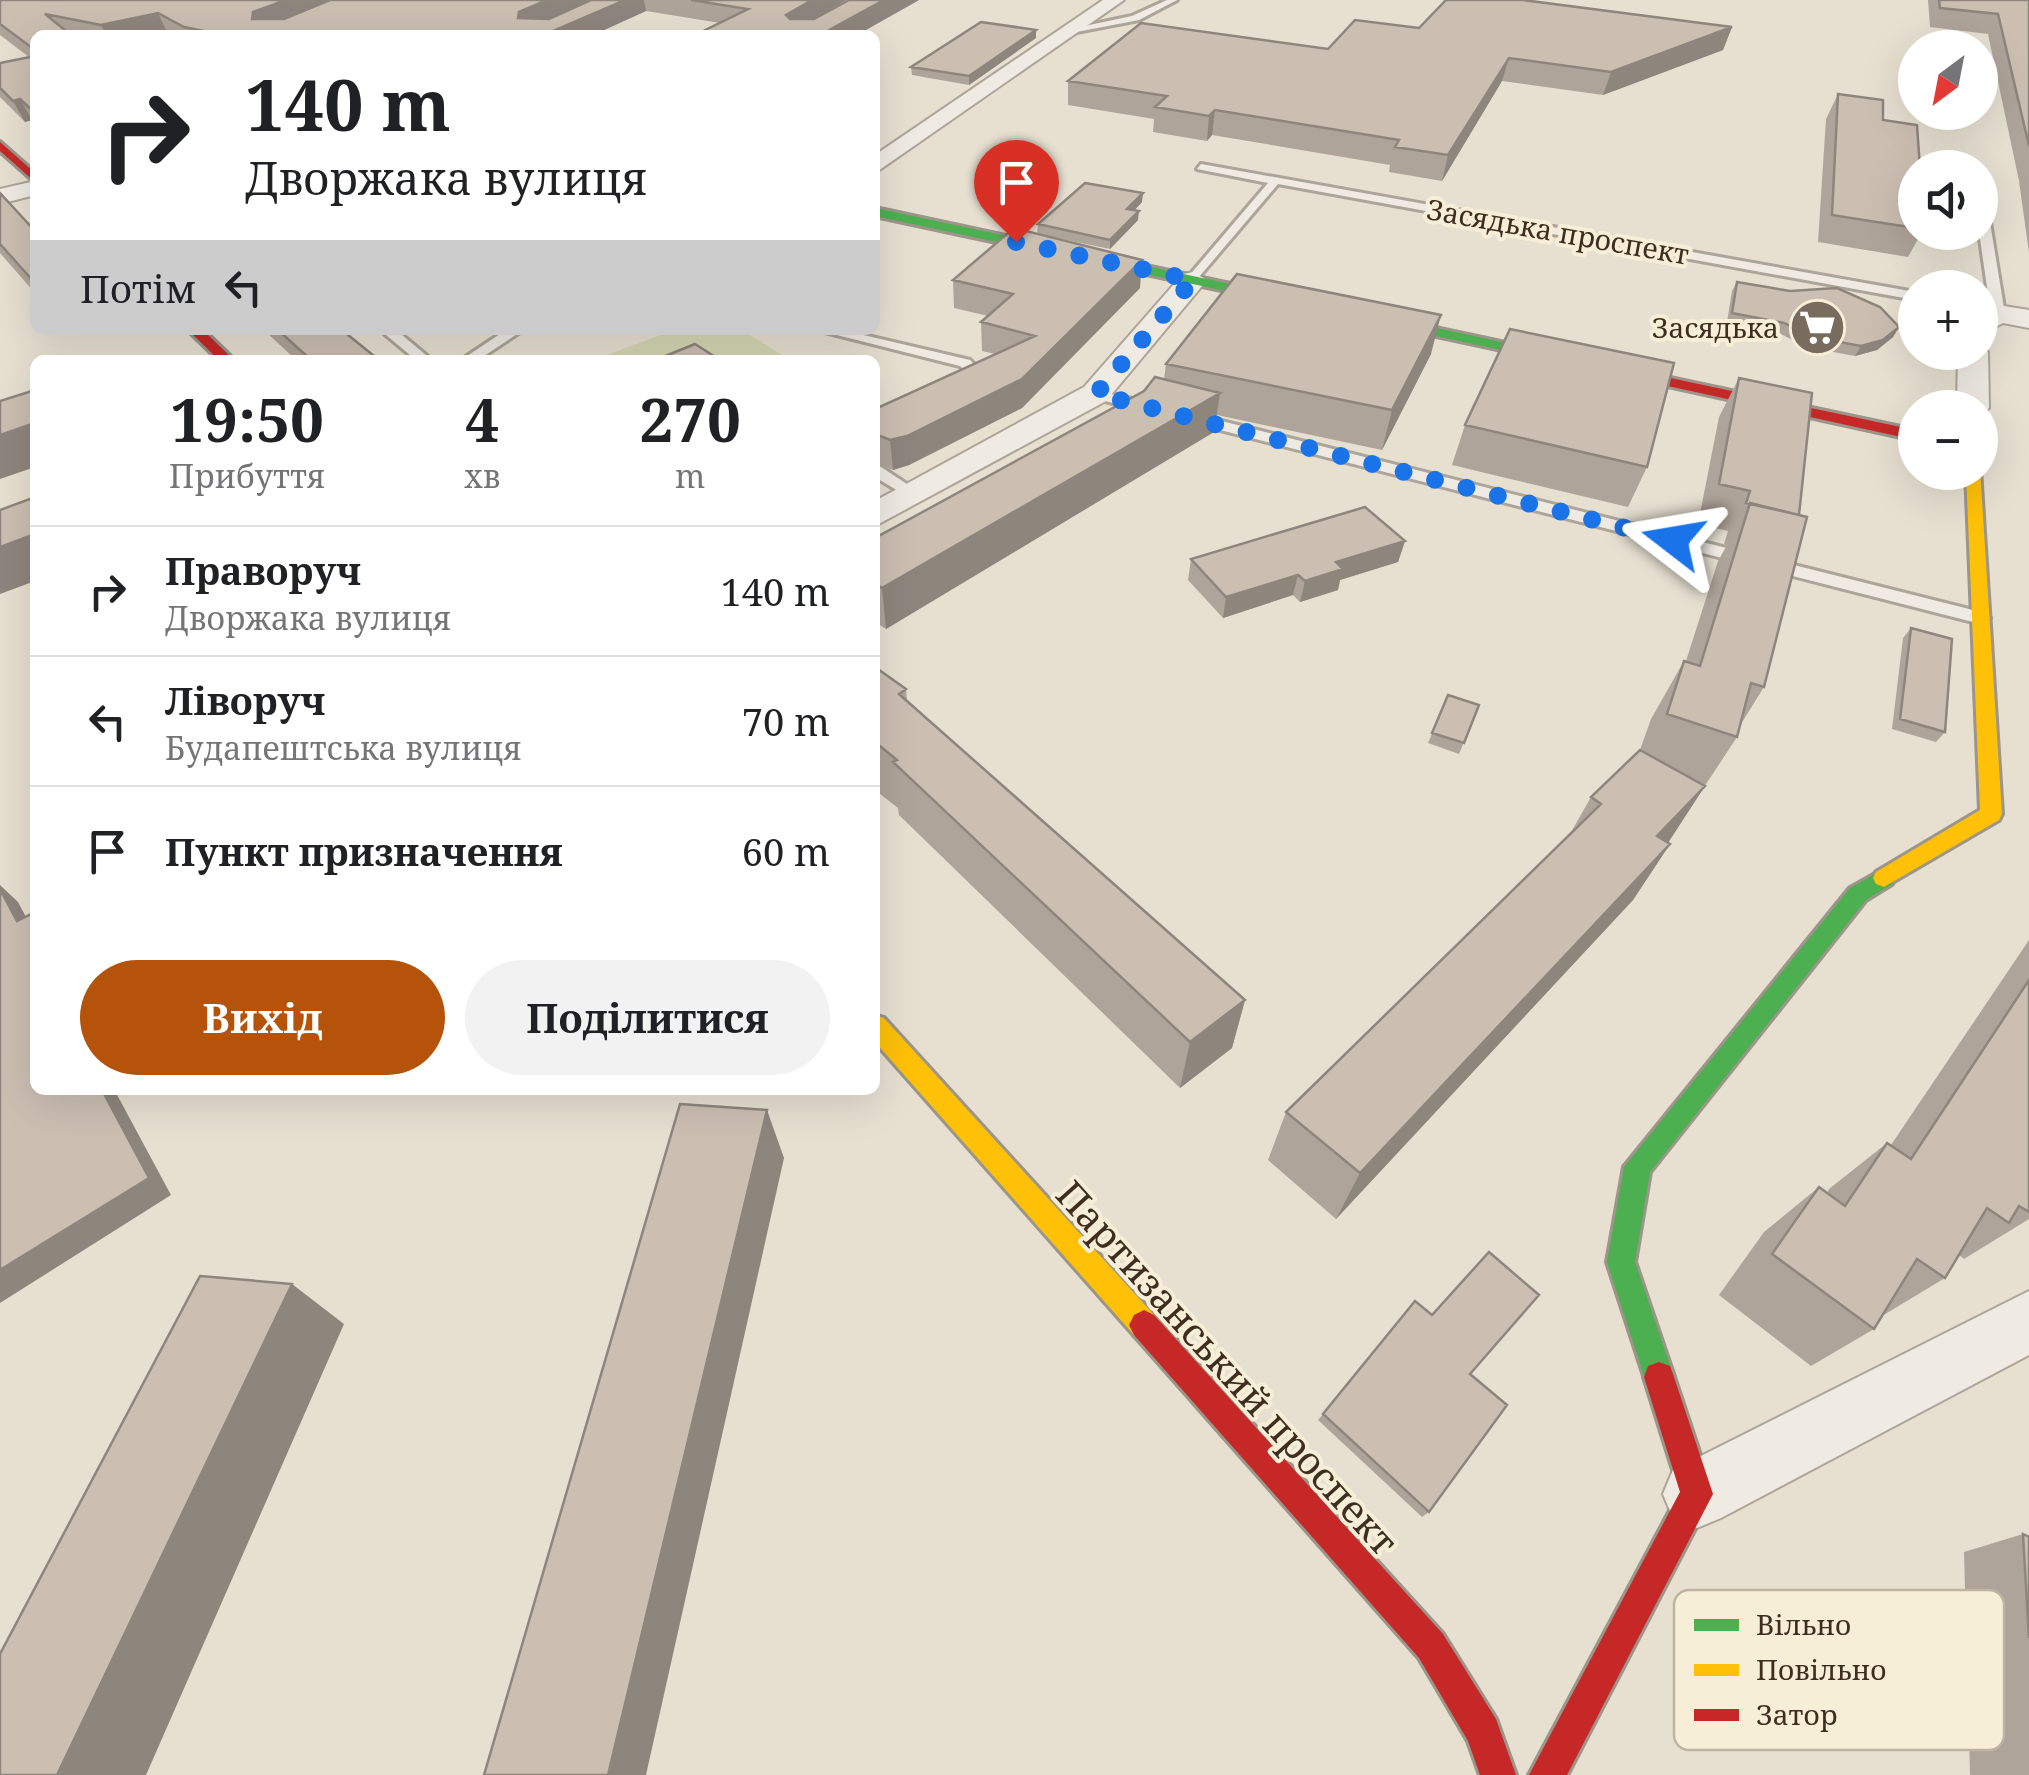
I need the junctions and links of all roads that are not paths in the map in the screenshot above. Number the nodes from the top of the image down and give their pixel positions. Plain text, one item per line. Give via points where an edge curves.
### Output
1 (1115, 0) edge
2 (1173, 0) edge
3 (1066, 32) junction
4 (4, 155) edge
5 (880, 162) edge
6 (1201, 167) dead end
7 (30, 175) edge
8 (1276, 180) junction
9 (30, 189) edge
10 (0, 197) edge
11 (880, 213) edge
12 (1193, 280) junction
13 (1898, 293) edge
14 (1998, 317) edge
15 (2029, 319) edge
16 (200, 335) edge
17 (394, 335) edge
18 (508, 335) edge
19 (846, 335) edge
20 (222, 355) edge
21 (420, 355) edge
22 (476, 355) edge
23 (938, 392) edge
24 (1096, 394) junction
25 (1898, 431) edge
26 (880, 473) edge
27 (1975, 490) edge
28 (914, 494) junction
29 (880, 512) edge
30 (1981, 618) junction
31 (880, 1031) edge
32 (2029, 1322) edge
33 (1698, 1494) junction
34 (1498, 1775) edge
35 (1547, 1775) edge

1 - 3 street
2 - 3 lane via 1160,11
3 - 5 street
4 - 7 street
6 - 8 lane, Засядька проспект
8 - 12 lane
8 - 13 lane, Засядька проспект
9 - 10 street
11 - 12 street
12 - 24 street
12 - 25 street
14 - 15 street
16 - 20 street
17 - 21 lane
18 - 22 lane
19 - 23 lane via 972,369 970,377
24 - 28 street
24 - 30 lane
26 - 28 lane
27 - 30 street
28 - 29 street
30 - 33 street via 1991,814 1858,894 1636,1167 1621,1262
31 - 34 street, Партизанський проспект via 1431,1646 1483,1732
32 - 33 street
33 - 35 street

